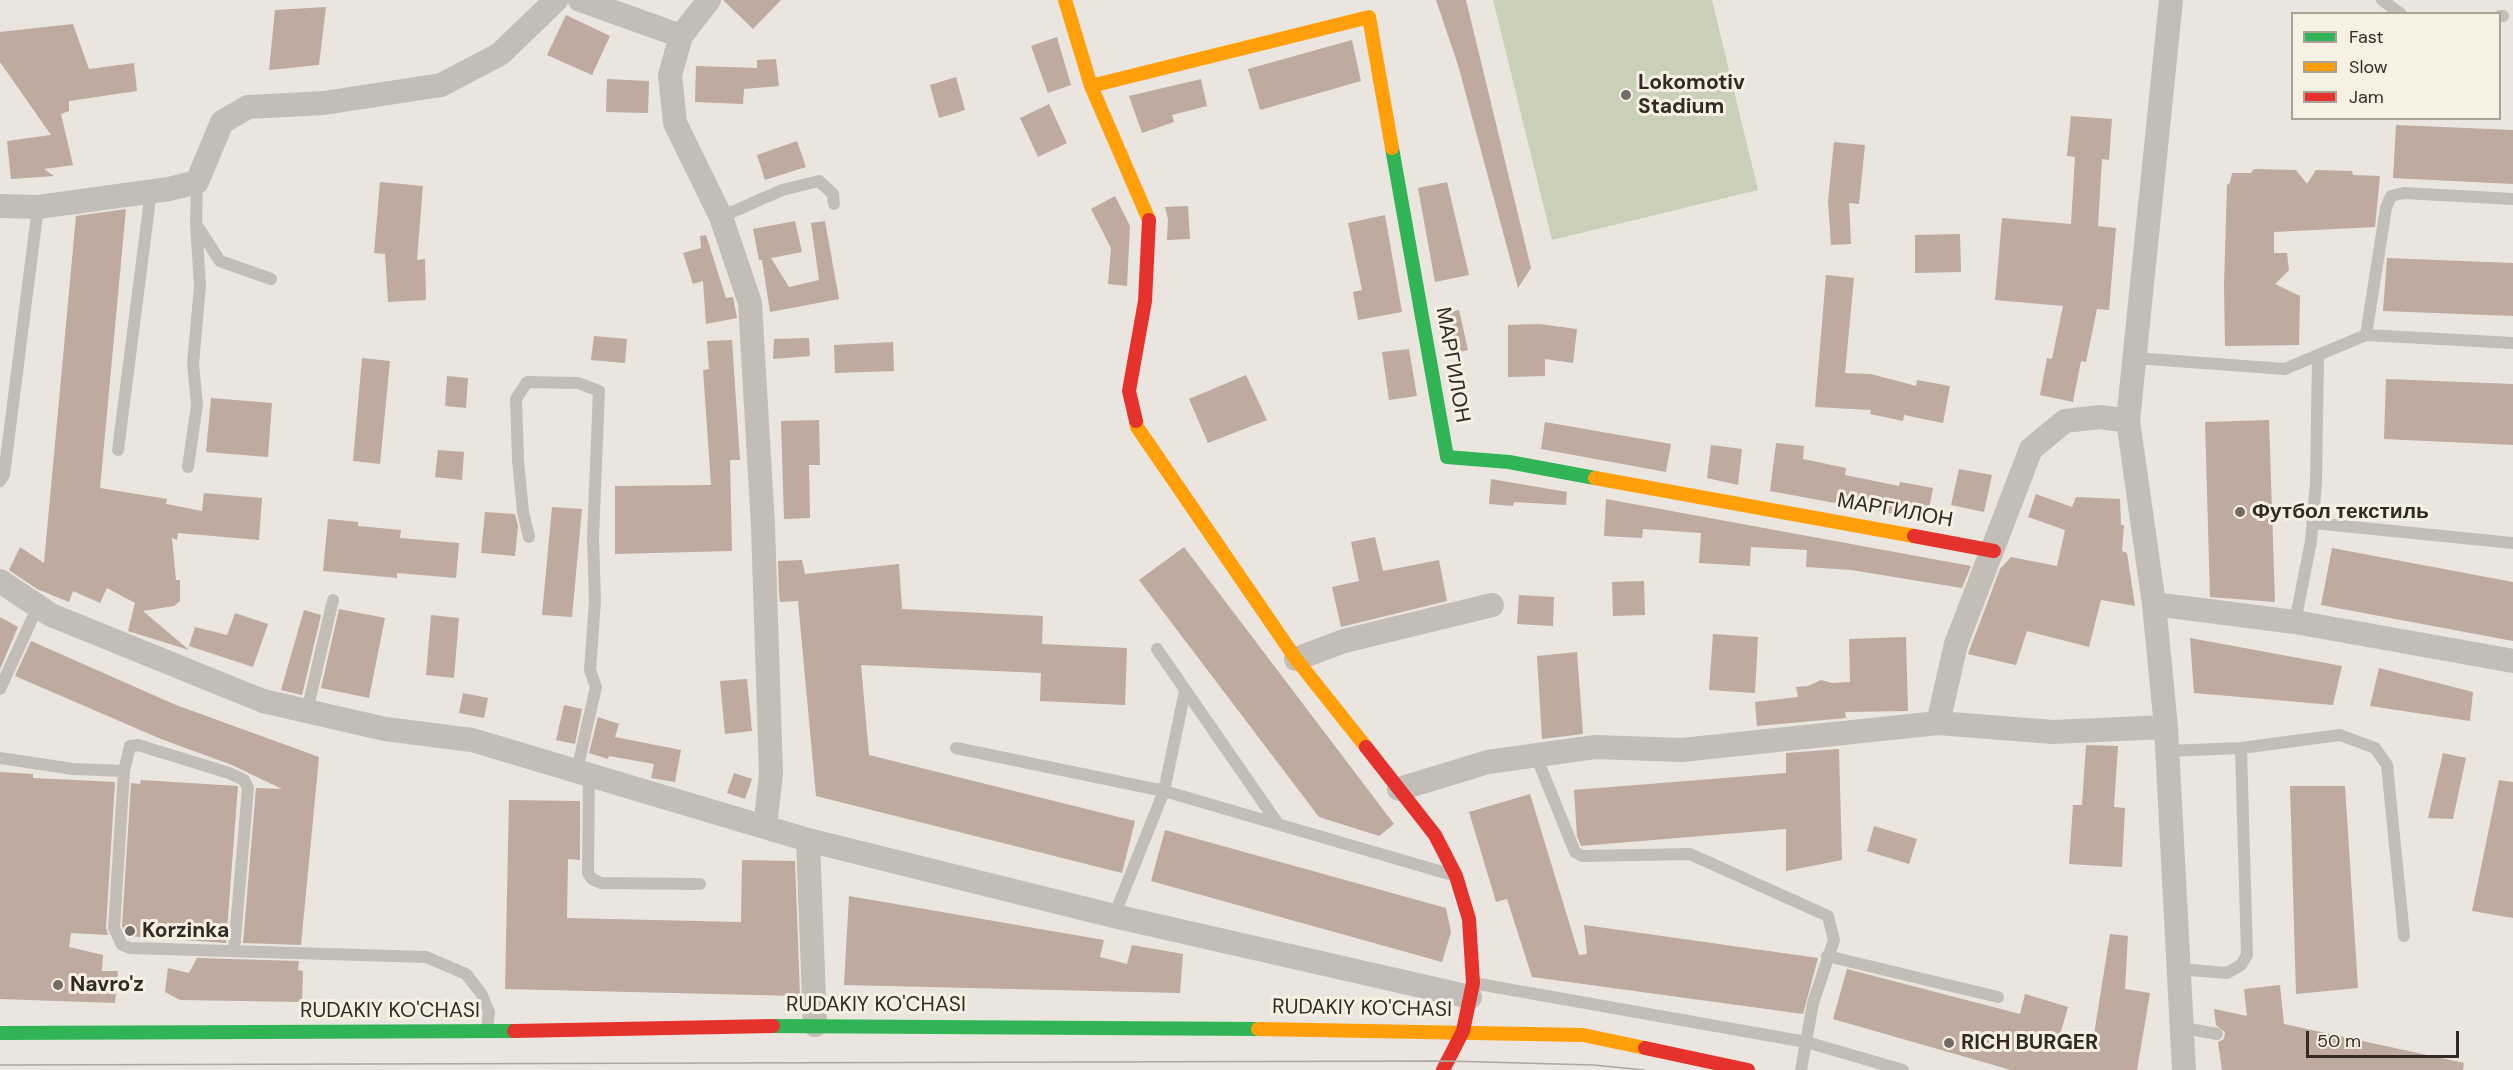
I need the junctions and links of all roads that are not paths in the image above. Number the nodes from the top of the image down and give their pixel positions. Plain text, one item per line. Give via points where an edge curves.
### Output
1 (556, 0) edge
2 (580, 0) edge
3 (709, 0) edge
4 (1065, 0) edge
5 (2171, 0) edge
6 (2382, 0) edge
7 (2398, 12) edge
8 (681, 36) junction
9 (1091, 86) junction
10 (197, 182) junction
11 (151, 191) junction
12 (2513, 199) edge
13 (834, 204) dead end
14 (0, 206) edge
15 (38, 207) junction
16 (721, 217) junction
17 (196, 224) junction
18 (271, 279) dead end
19 (2367, 335) junction
20 (2513, 343) edge
21 (2318, 355) junction
22 (2135, 358) junction
23 (2127, 421) junction
24 (118, 450) dead end
25 (188, 466) dead end
26 (0, 481) edge
27 (2313, 523) junction
28 (529, 537) dead end
29 (2513, 543) edge
30 (1994, 550) junction
31 (0, 581) edge
32 (333, 600) dead end
33 (2154, 604) junction
34 (1492, 605) dead end
35 (38, 606) junction
36 (2295, 622) junction
37 (1157, 649) dead end
38 (1296, 659) junction
39 (2513, 661) edge
40 (0, 689) edge
41 (1185, 691) junction
42 (307, 711) junction
43 (1938, 723) junction
44 (2166, 727) junction
45 (956, 748) dead end
46 (2241, 748) junction
47 (2167, 751) junction
48 (1536, 756) junction
49 (0, 758) edge
50 (124, 771) junction
51 (583, 771) junction
52 (1399, 789) junction
53 (1164, 791) junction
54 (1278, 824) junction
55 (765, 827) junction
56 (808, 840) junction
57 (1456, 876) junction
58 (700, 884) dead end
59 (1114, 916) junction
60 (2404, 936) dead end
61 (234, 950) junction
62 (1827, 956) junction
63 (2179, 969) junction
64 (1471, 990) junction
65 (1998, 997) dead end
66 (815, 1025) junction
67 (2184, 1028) junction
68 (487, 1031) junction
69 (1463, 1031) junction
70 (0, 1033) edge
71 (2217, 1034) dead end
72 (1806, 1042) junction
73 (1443, 1070) edge
74 (1748, 1070) edge
75 (1801, 1070) edge
76 (1903, 1070) edge
77 (2184, 1070) edge

1 - 10 street via 500,54 441,85 324,103 248,106 222,122
2 - 8 street
3 - 8 street
4 - 9 street
5 - 22 street
6 - 7 lane
8 - 16 street via 670,75 675,123
9 - 30 street, МАРГИЛОН via 1369,17 1447,457 1509,462
9 - 38 street via 1149,218 1145,301 1129,391 1137,427
10 - 11 street
10 - 17 lane
11 - 15 street
11 - 24 lane
12 - 19 lane via 2404,193 2391,196
13 - 16 lane via 833,194 819,181 782,190
14 - 15 street
15 - 26 lane via 4,475
16 - 55 street via 750,303 763,526 771,774
17 - 18 lane via 220,261
17 - 25 lane via 200,286 193,363 197,405
19 - 20 lane
19 - 21 lane
21 - 22 lane via 2284,369
21 - 27 lane
22 - 23 street
23 - 30 street via 2100,417 2065,421 2031,448
23 - 33 street
27 - 29 lane
27 - 36 lane
28 - 51 lane via 518,460 516,399 526,382 579,383 599,391 590,670 596,687
30 - 43 street via 1956,644
31 - 35 street
32 - 42 lane
33 - 36 street
33 - 44 street
34 - 38 street via 1344,641
35 - 40 lane
35 - 42 street via 51,615 211,680 263,700
36 - 39 street
37 - 41 lane
38 - 52 street
41 - 53 lane
41 - 54 lane
42 - 51 street via 385,729 472,741
43 - 44 street via 2054,732
43 - 48 street via 1682,750 1595,747
44 - 47 street
45 - 53 lane
46 - 47 lane
46 - 60 lane via 2340,735 2375,748 2387,765
46 - 63 lane via 2247,955 2241,965 2227,973
47 - 63 street
48 - 52 street via 1488,762
48 - 62 lane via 1575,852 1582,856 1690,854 1828,916 1834,940
49 - 50 lane via 73,769
50 - 61 lane via 114,928 117,937 130,948
50 - 61 lane via 129,748 138,745 244,780 248,788 245,841
51 - 55 street
51 - 58 lane via 588,873 592,879
52 - 57 street via 1435,835
53 - 54 lane
53 - 59 lane
54 - 57 lane
55 - 56 street
56 - 59 street
56 - 66 street
57 - 64 street via 1469,919
59 - 64 street
61 - 68 lane via 426,957 466,974 489,1012
62 - 65 lane
62 - 72 lane
63 - 67 street
64 - 69 street
64 - 72 lane
66 - 68 street, RUDAKIY KO'CHASI
66 - 69 street, RUDAKIY KO'CHASI
67 - 71 lane
67 - 77 street
68 - 70 street, RUDAKIY KO'CHASI
69 - 73 street
69 - 74 street, RUDAKIY KO'CHASI via 1583,1035
72 - 75 lane
72 - 76 lane

